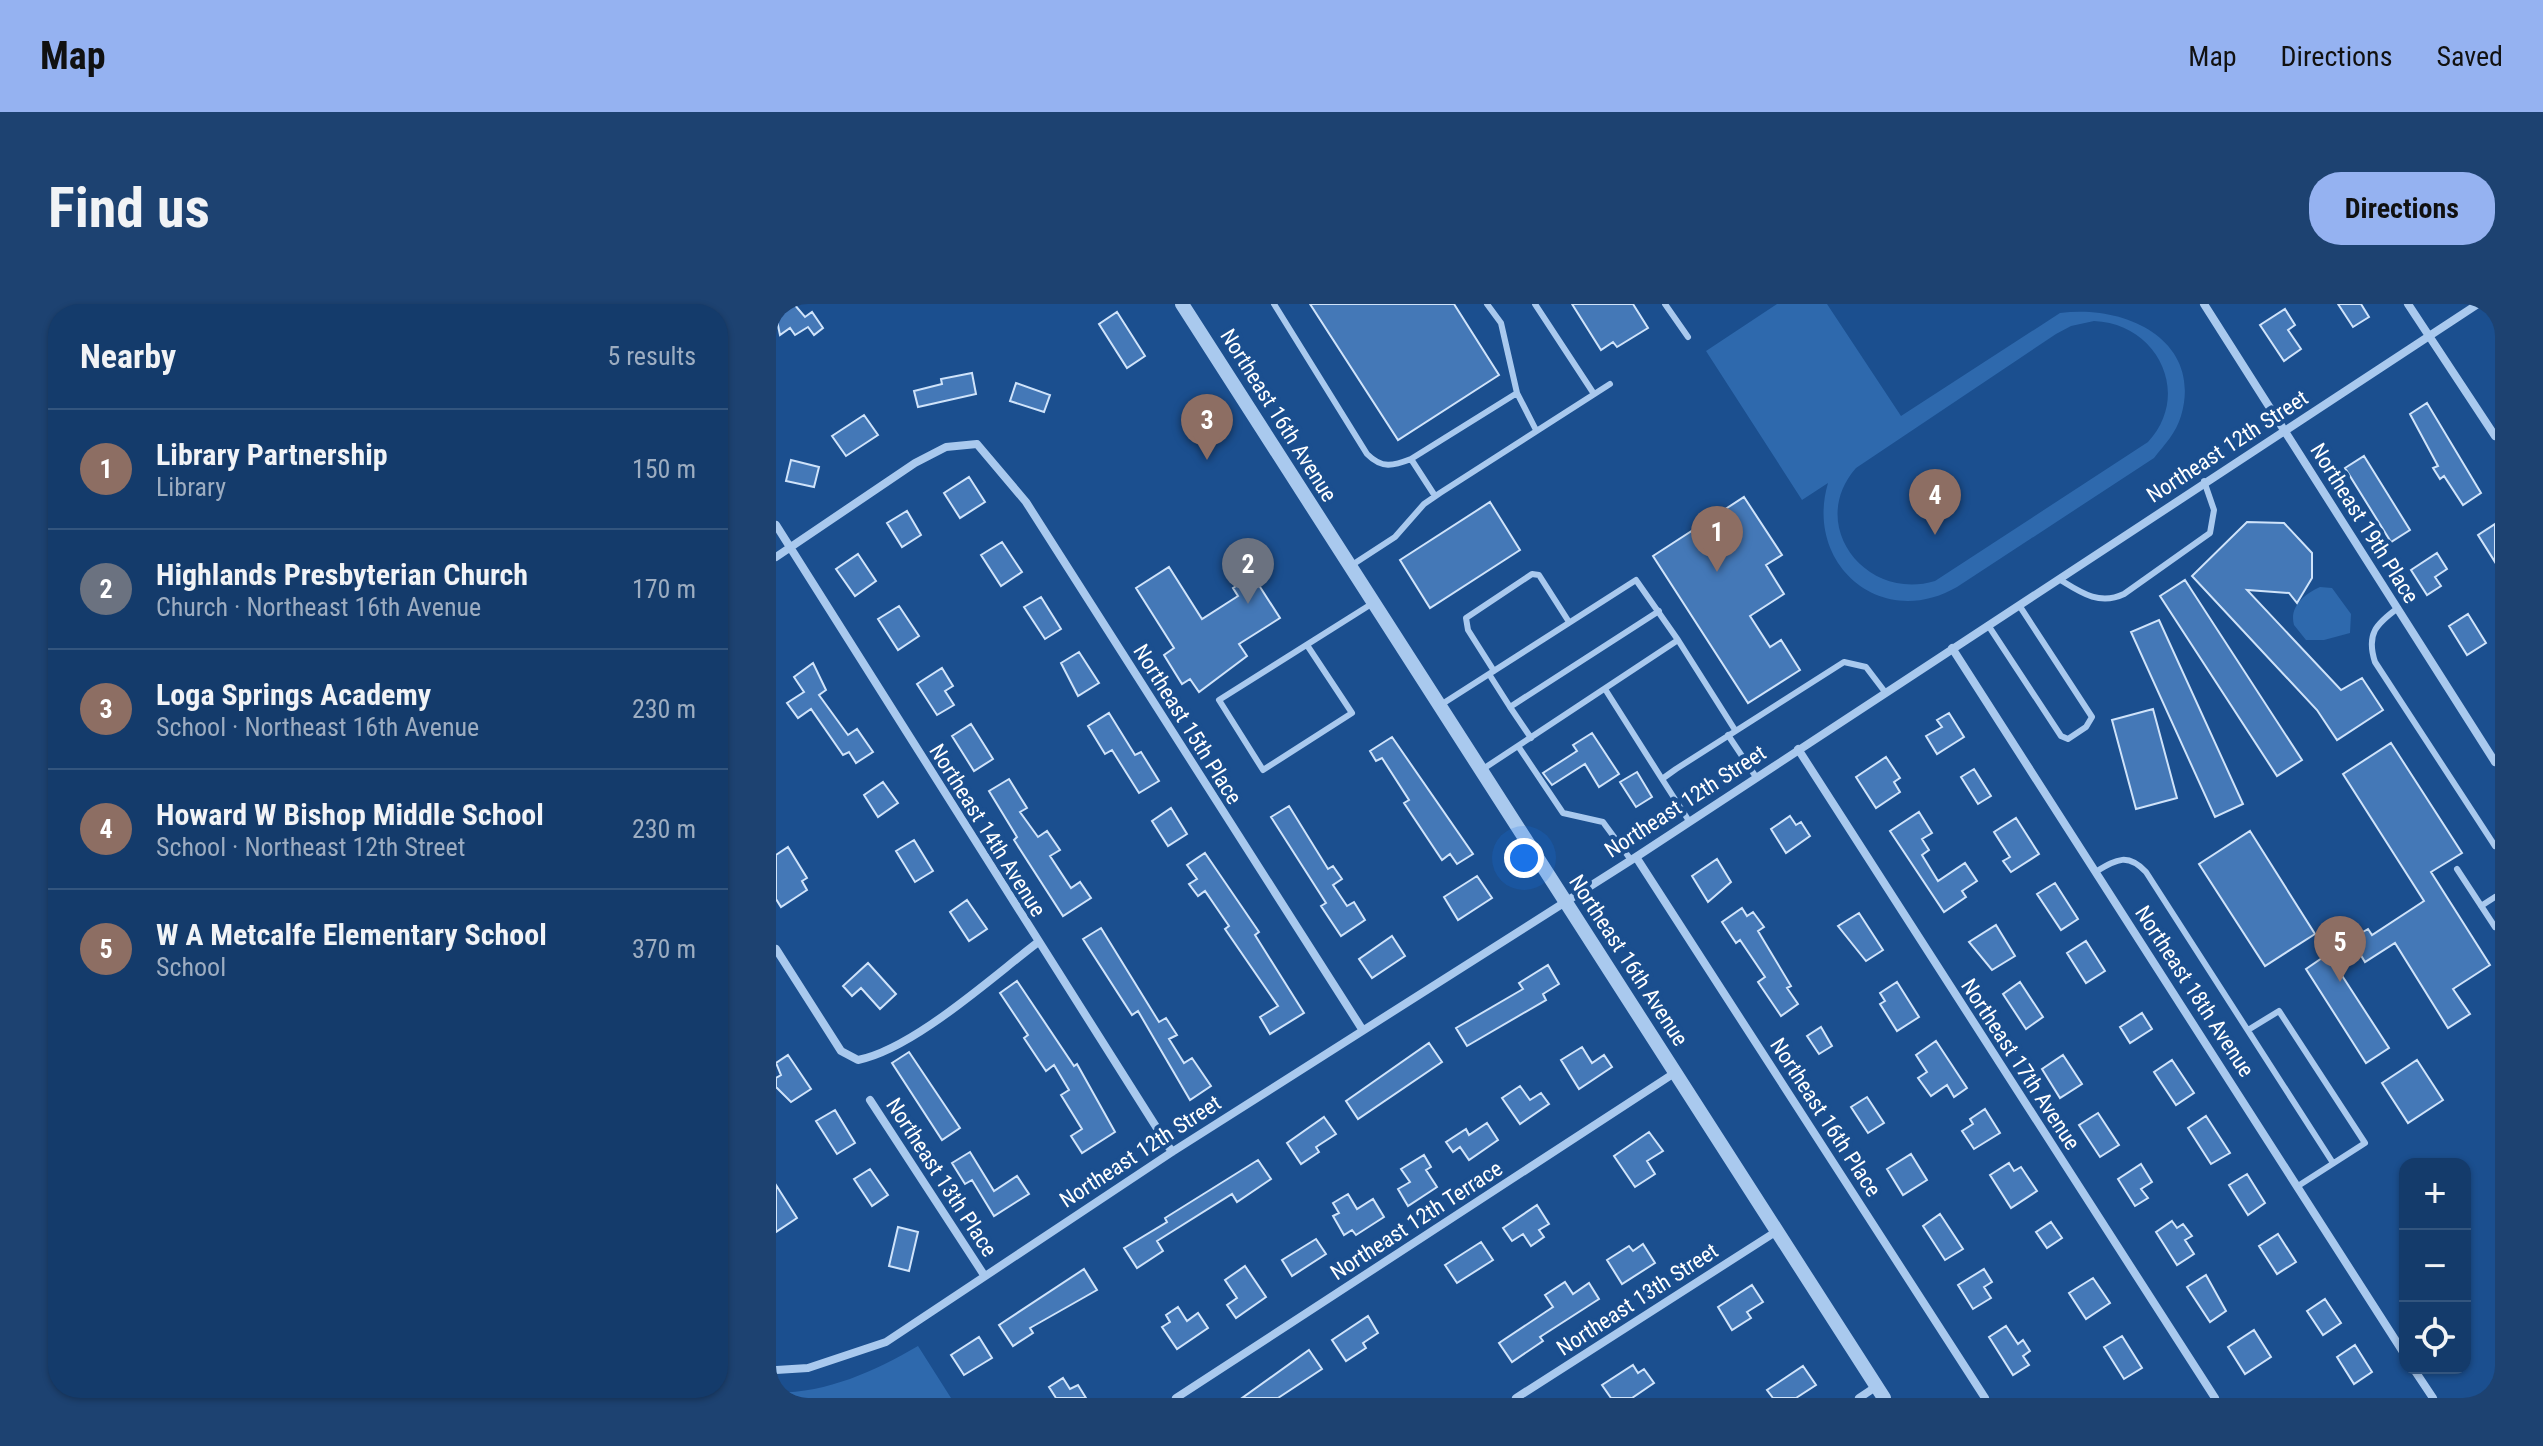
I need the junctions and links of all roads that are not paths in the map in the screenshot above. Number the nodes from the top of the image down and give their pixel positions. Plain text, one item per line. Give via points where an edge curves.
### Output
1 (1182, 304) edge
2 (1274, 304) edge
3 (1487, 304) edge
4 (1535, 304) edge
5 (1665, 304) edge
6 (2204, 304) edge
7 (2408, 304) edge
8 (2478, 304) edge
9 (2429, 336) junction
10 (1688, 337) dead end
11 (1610, 384) dead end
12 (1517, 393) junction
13 (1594, 394) junction
14 (2284, 429) junction
15 (1536, 430) junction
16 (2495, 436) edge
17 (1411, 459) junction
18 (2204, 481) junction
19 (1435, 496) junction
20 (776, 525) edge
21 (791, 547) junction
22 (776, 557) edge
23 (1349, 567) junction
24 (2059, 579) junction
25 (1373, 603) junction
26 (2019, 605) junction
27 (2398, 608) junction
28 (1659, 611) junction
29 (1569, 622) junction
30 (1988, 625) junction
31 (1678, 640) junction
32 (1307, 645) junction
33 (1952, 648) junction
34 (1492, 673) junction
35 (1605, 689) junction
36 (1885, 692) junction
37 (1439, 707) junction
38 (1510, 707) junction
39 (1735, 730) junction
40 (1728, 735) junction
41 (1531, 738) junction
42 (1518, 746) junction
43 (1798, 749) junction
44 (2495, 762) edge
45 (1480, 771) junction
46 (1756, 777) junction
47 (1662, 779) junction
48 (1689, 821) junction
49 (2495, 846) edge
50 (1633, 858) junction
51 (2457, 869) dead end
52 (2097, 871) junction
53 (2495, 897) edge
54 (1564, 900) junction
55 (2481, 906) junction
56 (2495, 927) edge
57 (1037, 943) junction
58 (776, 949) edge
59 (1362, 1029) junction
60 (2248, 1030) junction
61 (1676, 1072) junction
62 (870, 1100) dead end
63 (1172, 1152) junction
64 (2333, 1163) junction
65 (2298, 1186) junction
66 (1777, 1231) junction
67 (984, 1275) junction
68 (2399, 1346) edge
69 (776, 1370) edge
70 (2417, 1374) edge
71 (1881, 1392) edge
72 (1176, 1398) edge
73 (1516, 1398) edge
74 (1859, 1398) edge
75 (1985, 1398) edge
76 (2215, 1398) edge
77 (2433, 1398) edge

1 - 23 street, Northeast 16th Avenue
2 - 17 lane via 1367,454 1392,467
3 - 12 lane via 1501,323
4 - 13 lane
5 - 10 lane
6 - 14 street, Northeast 19th Place
7 - 9 street
8 - 9 street, Northeast 12th Street
9 - 14 street, Northeast 12th Street
9 - 16 street
11 - 13 lane
12 - 15 lane
12 - 17 lane
13 - 15 lane
14 - 18 street, Northeast 12th Street
14 - 27 street, Northeast 19th Place
15 - 19 lane
17 - 19 lane
18 - 24 street, Northeast 12th Street
18 - 24 lane via 2214,510 2210,533 2124,594 2094,598
19 - 23 lane via 1395,537
20 - 21 street, Northeast 14th Avenue
21 - 22 street
21 - 57 street, Northeast 14th Avenue
21 - 59 street, Northeast 15th Place via 915,463 946,447 977,444 1026,502
23 - 25 street, Northeast 16th Avenue
24 - 26 street, Northeast 12th Street
25 - 32 lane
25 - 37 street, Northeast 16th Avenue
26 - 30 street, Northeast 12th Street
26 - 30 lane via 2092,717 2068,739 2061,736
27 - 44 street, Northeast 19th Place
27 - 49 lane via 2376,624 2371,635 2375,662
28 - 29 lane via 1636,580
28 - 31 lane
28 - 38 lane
29 - 34 lane
29 - 34 lane via 1539,575 1532,574 1466,618
30 - 33 street, Northeast 12th Street
31 - 35 lane
31 - 39 lane
32 - 32 lane via 1219,700 1263,770 1352,713
33 - 36 street, Northeast 12th Street
33 - 52 street, Northeast 18th Avenue
34 - 37 lane
34 - 38 lane
35 - 41 lane
35 - 47 lane
36 - 39 lane via 1866,667 1844,662
36 - 43 street, Northeast 12th Street
37 - 45 street, Northeast 16th Avenue
38 - 41 lane
39 - 40 lane
40 - 46 lane
40 - 47 lane
41 - 42 lane
42 - 45 lane
42 - 50 lane via 1563,813 1603,822
43 - 46 street, Northeast 12th Street
43 - 76 street, Northeast 17th Avenue
45 - 54 street, Northeast 16th Avenue
46 - 48 street, Northeast 12th Street
47 - 48 lane
48 - 50 street, Northeast 12th Street
50 - 54 street, Northeast 12th Street
50 - 75 street, Northeast 16th Place
51 - 55 lane
52 - 60 lane via 2119,858 2137,862
52 - 65 street, Northeast 18th Avenue
53 - 55 lane
54 - 59 street, Northeast 12th Street
54 - 61 street, Northeast 16th Avenue
55 - 56 lane
57 - 58 street via 879,1056 858,1060 841,1051
57 - 63 street, Northeast 14th Avenue
59 - 63 street, Northeast 12th Street
60 - 64 lane
60 - 64 lane via 2279,1011 2357,1129 2365,1143
61 - 66 street, Northeast 16th Avenue
61 - 72 street, Northeast 12th Terrace
62 - 67 street, Northeast 13th Place
63 - 67 street, Northeast 12th Street
64 - 65 lane
65 - 68 street, Northeast 18th Avenue
66 - 71 street, Northeast 16th Avenue
66 - 73 street, Northeast 13th Street
67 - 69 street, Northeast 12th Street via 886,1342 808,1368
70 - 77 street
71 - 74 street

